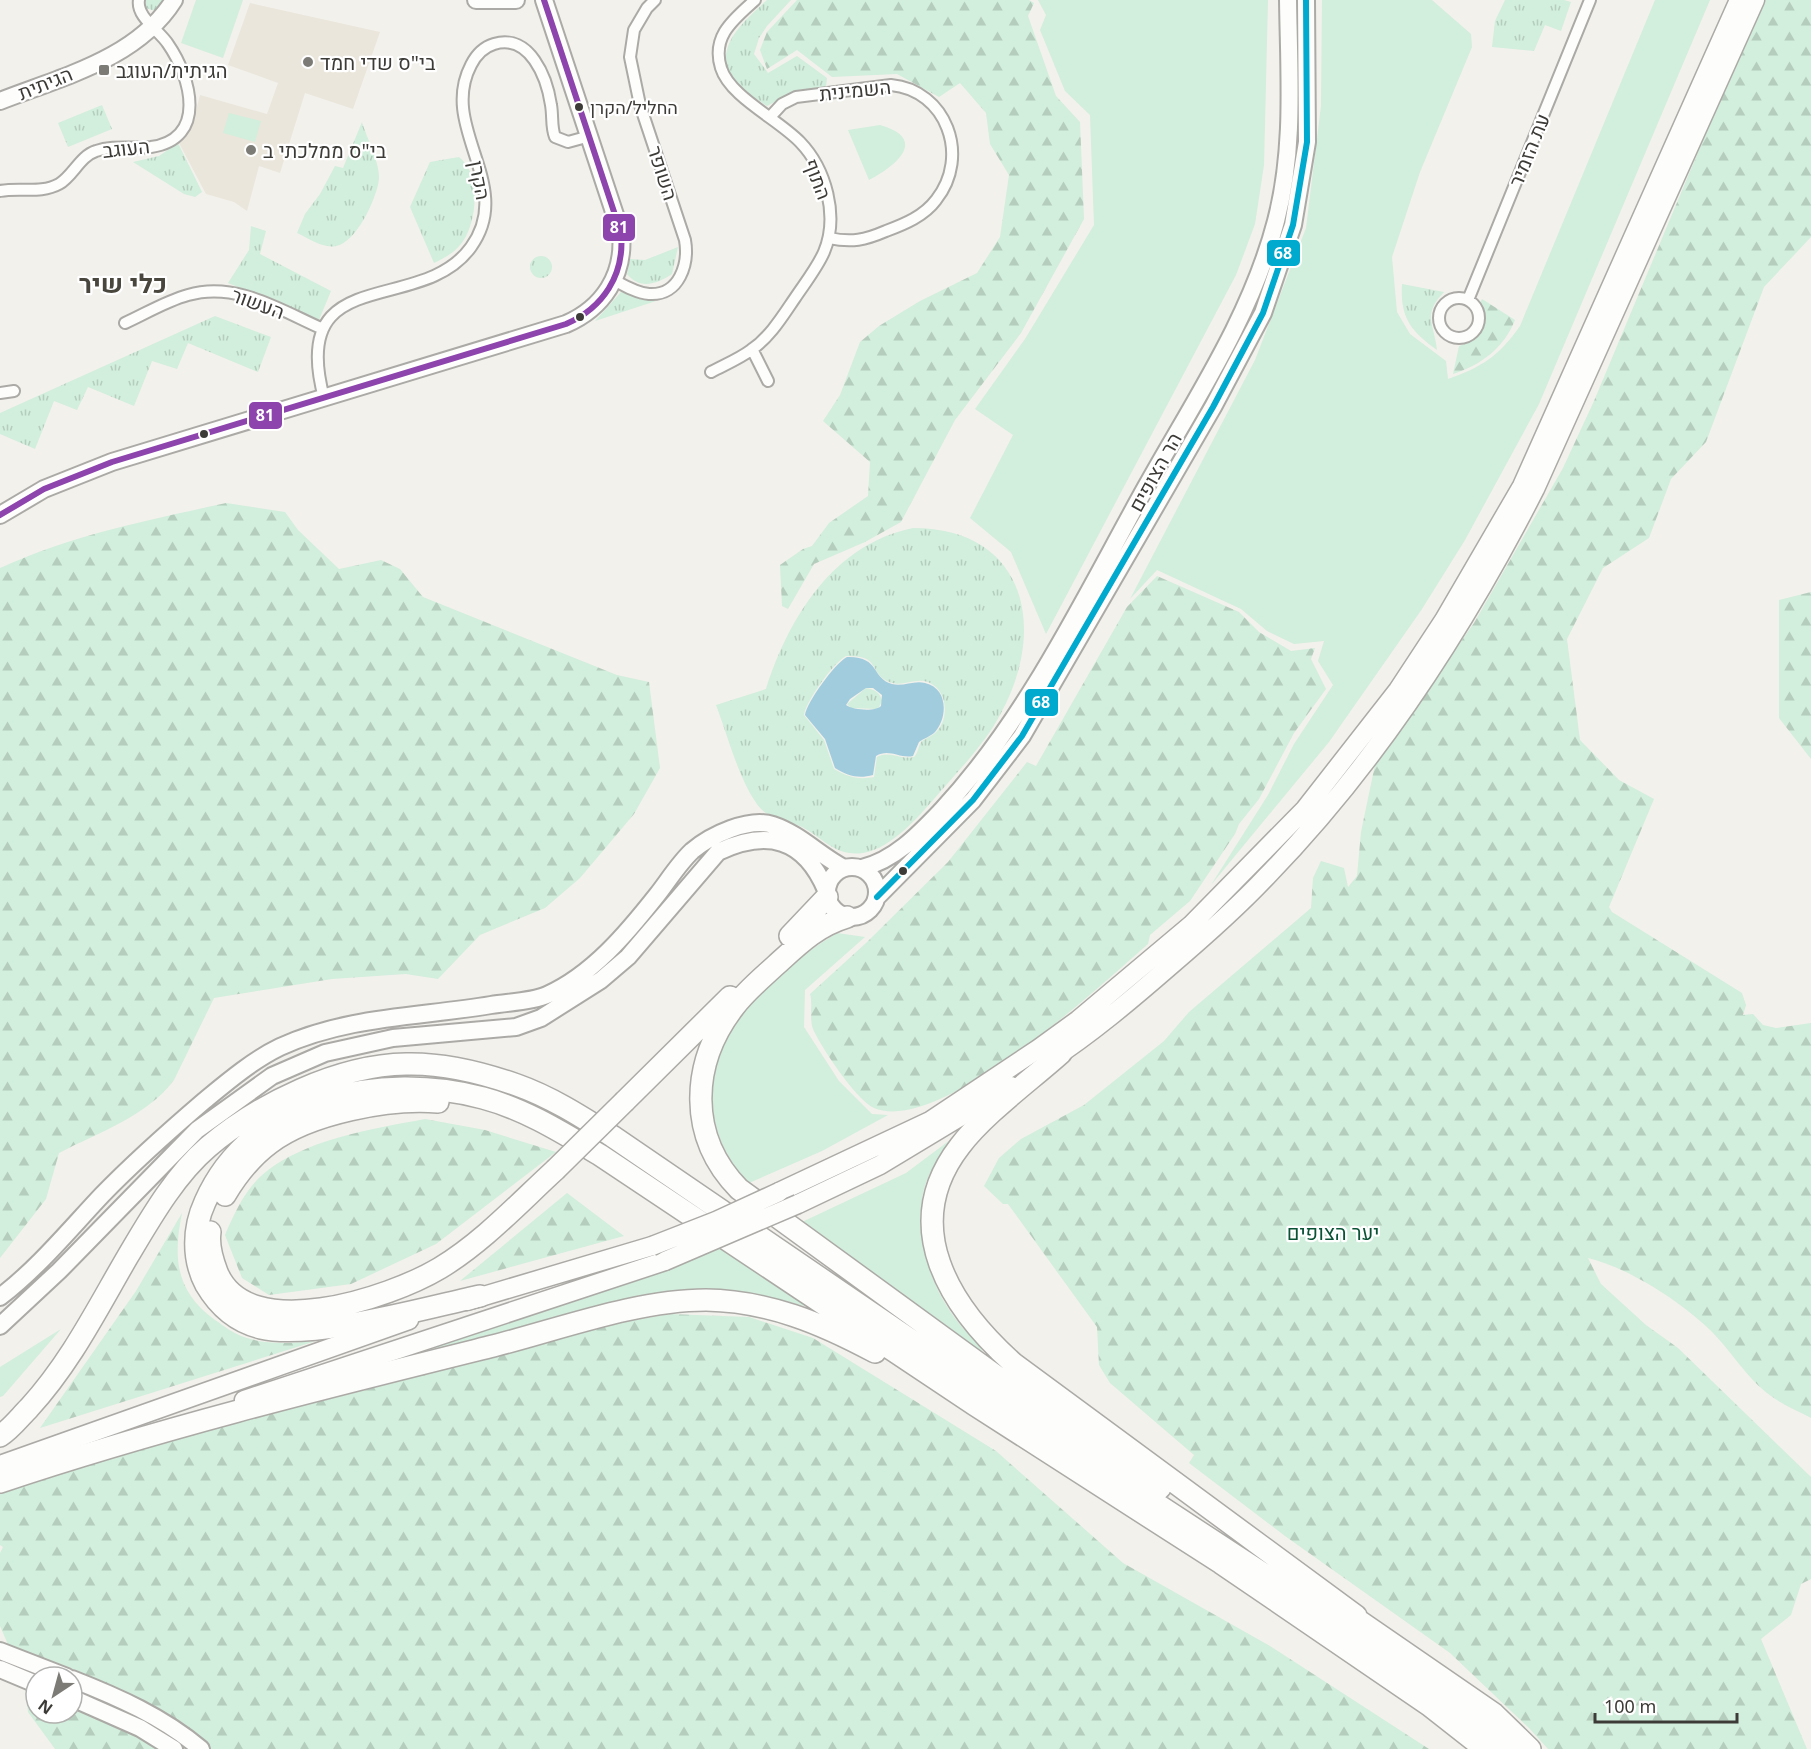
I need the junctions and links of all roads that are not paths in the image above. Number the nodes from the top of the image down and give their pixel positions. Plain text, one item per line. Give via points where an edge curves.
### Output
1 (139, 0) edge
2 (174, 0) edge
3 (476, 0) edge
4 (516, 0) edge
5 (543, 0) edge
6 (655, 0) edge
7 (755, 0) edge
8 (1288, 0) edge
9 (1306, 0) edge
10 (1590, 0) edge
11 (1739, 0) edge
12 (1755, 0) edge
13 (153, 26) junction
14 (0, 101) edge
15 (771, 116) junction
16 (590, 136) junction
17 (0, 191) edge
18 (829, 238) junction
19 (614, 280) junction
20 (1468, 300) dead end
21 (125, 323) dead end
22 (323, 329) junction
23 (752, 350) junction
24 (711, 372) dead end
25 (768, 381) dead end
26 (14, 391) dead end
27 (0, 393) edge
28 (315, 400) junction
29 (0, 515) edge
30 (844, 868) junction
31 (862, 868) junction
32 (827, 894) junction
33 (877, 897) junction
34 (847, 917) junction
35 (1061, 1053) junction
36 (574, 1140) junction
37 (480, 1296) junction
38 (0, 1297) edge
39 (0, 1326) edge
40 (975, 1405) junction
41 (0, 1436) edge
42 (80, 1455) junction
43 (0, 1465) edge
44 (0, 1482) edge
45 (1383, 1636) junction
46 (0, 1651) edge
47 (36, 1665) edge
48 (0, 1670) edge
49 (24, 1679) edge
50 (84, 1684) edge
51 (84, 1703) edge
52 (174, 1749) edge
53 (201, 1749) edge
54 (1485, 1749) edge
55 (1508, 1749) edge
56 (1530, 1749) edge

1 - 13 street via 140,12
2 - 13 main road, הגיתית
3 - 4 main road
5 - 16 main road
6 - 19 street, השופר via 634,30 630,57 640,105 687,255 679,280 657,294 638,292
7 - 15 street, התוף via 728,25 720,41 719,60 731,86
8 - 31 main road, הר הצופים via 1289,140 1276,220 1246,306 1059,644 1008,727 961,789 929,823 887,859
9 - 33 main road, הר הצופים via 1307,142 1300,195 1283,260 1263,313 1213,407 1022,736 973,800
10 - 20 street, עת הזמיר
11 - 37 main road, bridge via 1522,486 1398,690 1305,808 1191,925 1087,1013 930,1121 716,1221 652,1246
12 - 35 main road via 1568,423 1514,531 1450,638 1376,746 1268,876 1145,988
13 - 14 main road, הגיתית via 116,54
13 - 17 street, העוגב via 173,52 189,95 190,113 183,129 171,140 151,147 92,152 68,178 47,189
15 - 18 street, התוף via 816,163 829,203
15 - 18 street, השמינית via 796,97 891,85 903,86 924,97 948,125 952,138 949,170 943,189 930,207 912,220 864,240
16 - 19 main road via 621,233 621,255
16 - 22 street, הקרן via 568,142 555,137 550,99 538,65 527,51 508,43 484,49 469,70 461,96 462,116 485,188 485,210 476,239 451,267 344,305
18 - 23 street, התוף via 819,263 775,327
19 - 28 main road via 592,308 566,324
21 - 22 street, העשור via 185,295 230,291
22 - 28 street, הקרן via 316,360
23 - 24 street, התוף
23 - 25 street
26 - 27 street
28 - 29 main road via 77,475
30 - 31 main road
30 - 32 main road via 831,876
30 - 38 main road via 771,824 731,829 692,852 596,962 545,996 334,1027 279,1048 238,1074 177,1124 104,1193 43,1260
31 - 33 main road via 874,880
32 - 34 main road via 834,910
32 - 36 highway, bridge via 555,1170 471,1247 439,1269 398,1289 331,1306 276,1311 246,1305 225,1287 210,1251 214,1214 253,1157 297,1128 336,1114 412,1102 449,1103
32 - 39 main road via 817,868 785,844 770,839 736,843 717,852 628,957 601,980 541,1018 516,1027 393,1038 325,1053 272,1076 197,1130
33 - 34 main road via 869,911 855,918
34 - 45 highway via 813,932 745,994 710,1047 704,1071 702,1120 709,1146 724,1173 739,1189 1051,1416
35 - 42 main road, bridge via 880,1165 665,1261
35 - 45 highway via 982,1122 960,1144 946,1166 935,1191 932,1216 937,1259 946,1282 976,1326 1014,1364
36 - 37 highway via 507,1105 481,1098 410,1088 357,1092 295,1112 259,1133 220,1175 197,1225 198,1264 210,1292 233,1316 263,1328 316,1328
36 - 40 highway
37 - 43 main road
40 - 42 highway via 848,1337 799,1316 737,1302 675,1302
40 - 54 highway via 1221,1563
41 - 55 highway via 62,1369 129,1255 180,1177 207,1147 265,1107 351,1072 405,1064 484,1075 518,1085 612,1136 999,1401 1317,1609 1453,1703
42 - 44 highway
45 - 56 highway via 1494,1714
46 - 47 main road
48 - 49 main road
50 - 53 main road via 148,1713
51 - 52 main road via 140,1728

